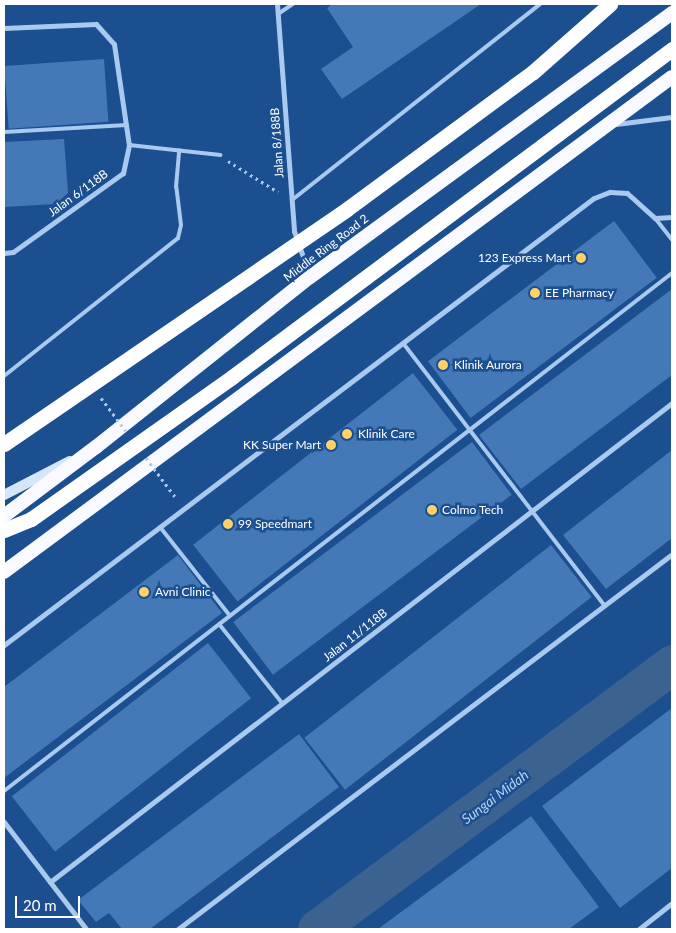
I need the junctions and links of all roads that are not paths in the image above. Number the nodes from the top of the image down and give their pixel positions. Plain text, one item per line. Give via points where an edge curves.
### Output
1 (277, 4) edge
2 (292, 4) edge
3 (540, 4) edge
4 (610, 4) edge
5 (672, 13) edge
6 (278, 14) junction
7 (4, 28) edge
8 (672, 49) edge
9 (672, 77) edge
10 (672, 117) edge
11 (127, 125) junction
12 (606, 126) junction
13 (4, 132) edge
14 (130, 145) junction
15 (179, 150) junction
16 (220, 155) road end
17 (292, 200) junction
18 (672, 217) edge
19 (655, 218) junction
20 (672, 240) edge
21 (4, 253) edge
22 (672, 273) edge
23 (310, 277) junction
24 (403, 343) junction
25 (4, 376) edge
26 (672, 403) edge
27 (470, 430) junction
28 (4, 444) edge
29 (96, 448) junction
30 (4, 495) edge
31 (532, 511) junction
32 (4, 516) edge
33 (160, 527) junction
34 (4, 530) edge
35 (672, 554) edge
36 (4, 572) edge
37 (604, 605) junction
38 (230, 616) junction
39 (219, 624) junction
40 (4, 645) edge
41 (282, 704) junction
42 (4, 791) edge
43 (4, 822) edge
44 (50, 882) junction
45 (672, 902) edge
46 (86, 929) edge
47 (178, 929) edge
48 (639, 929) edge

1 - 6 street, Jalan 8/188B
2 - 6 lane
3 - 17 lane
4 - 28 highway, bridge via 533,72 346,209
5 - 23 highway, Middle Ring Road 2
6 - 17 street, Jalan 8/188B
7 - 11 street, Jalan 6/118B via 96,24 114,44
8 - 34 highway, bridge via 232,377 31,519
9 - 12 highway
10 - 12 street
11 - 13 lane
11 - 14 street, Jalan 6/118B
12 - 36 highway
14 - 15 lane
14 - 21 street, Jalan 6/118B via 123,173 12,252
15 - 16 lane
15 - 25 lane via 176,187 181,225 178,238
17 - 23 street, Jalan 8/188B via 294,232
18 - 19 street
19 - 20 lane
19 - 24 street via 627,193 610,192 594,198
22 - 27 lane
23 - 29 highway, Middle Ring Road 2
24 - 27 lane
24 - 33 street
26 - 31 street, Jalan 11/118B
27 - 31 lane
27 - 38 lane
29 - 30 main road
29 - 32 highway, Middle Ring Road 2
31 - 37 lane
31 - 41 street, Jalan 11/118B
33 - 38 lane
33 - 40 street
35 - 37 street
37 - 47 street
38 - 39 lane
39 - 41 lane
39 - 42 lane
41 - 44 street, Jalan 11/118B
43 - 44 street
44 - 46 street
45 - 48 street

